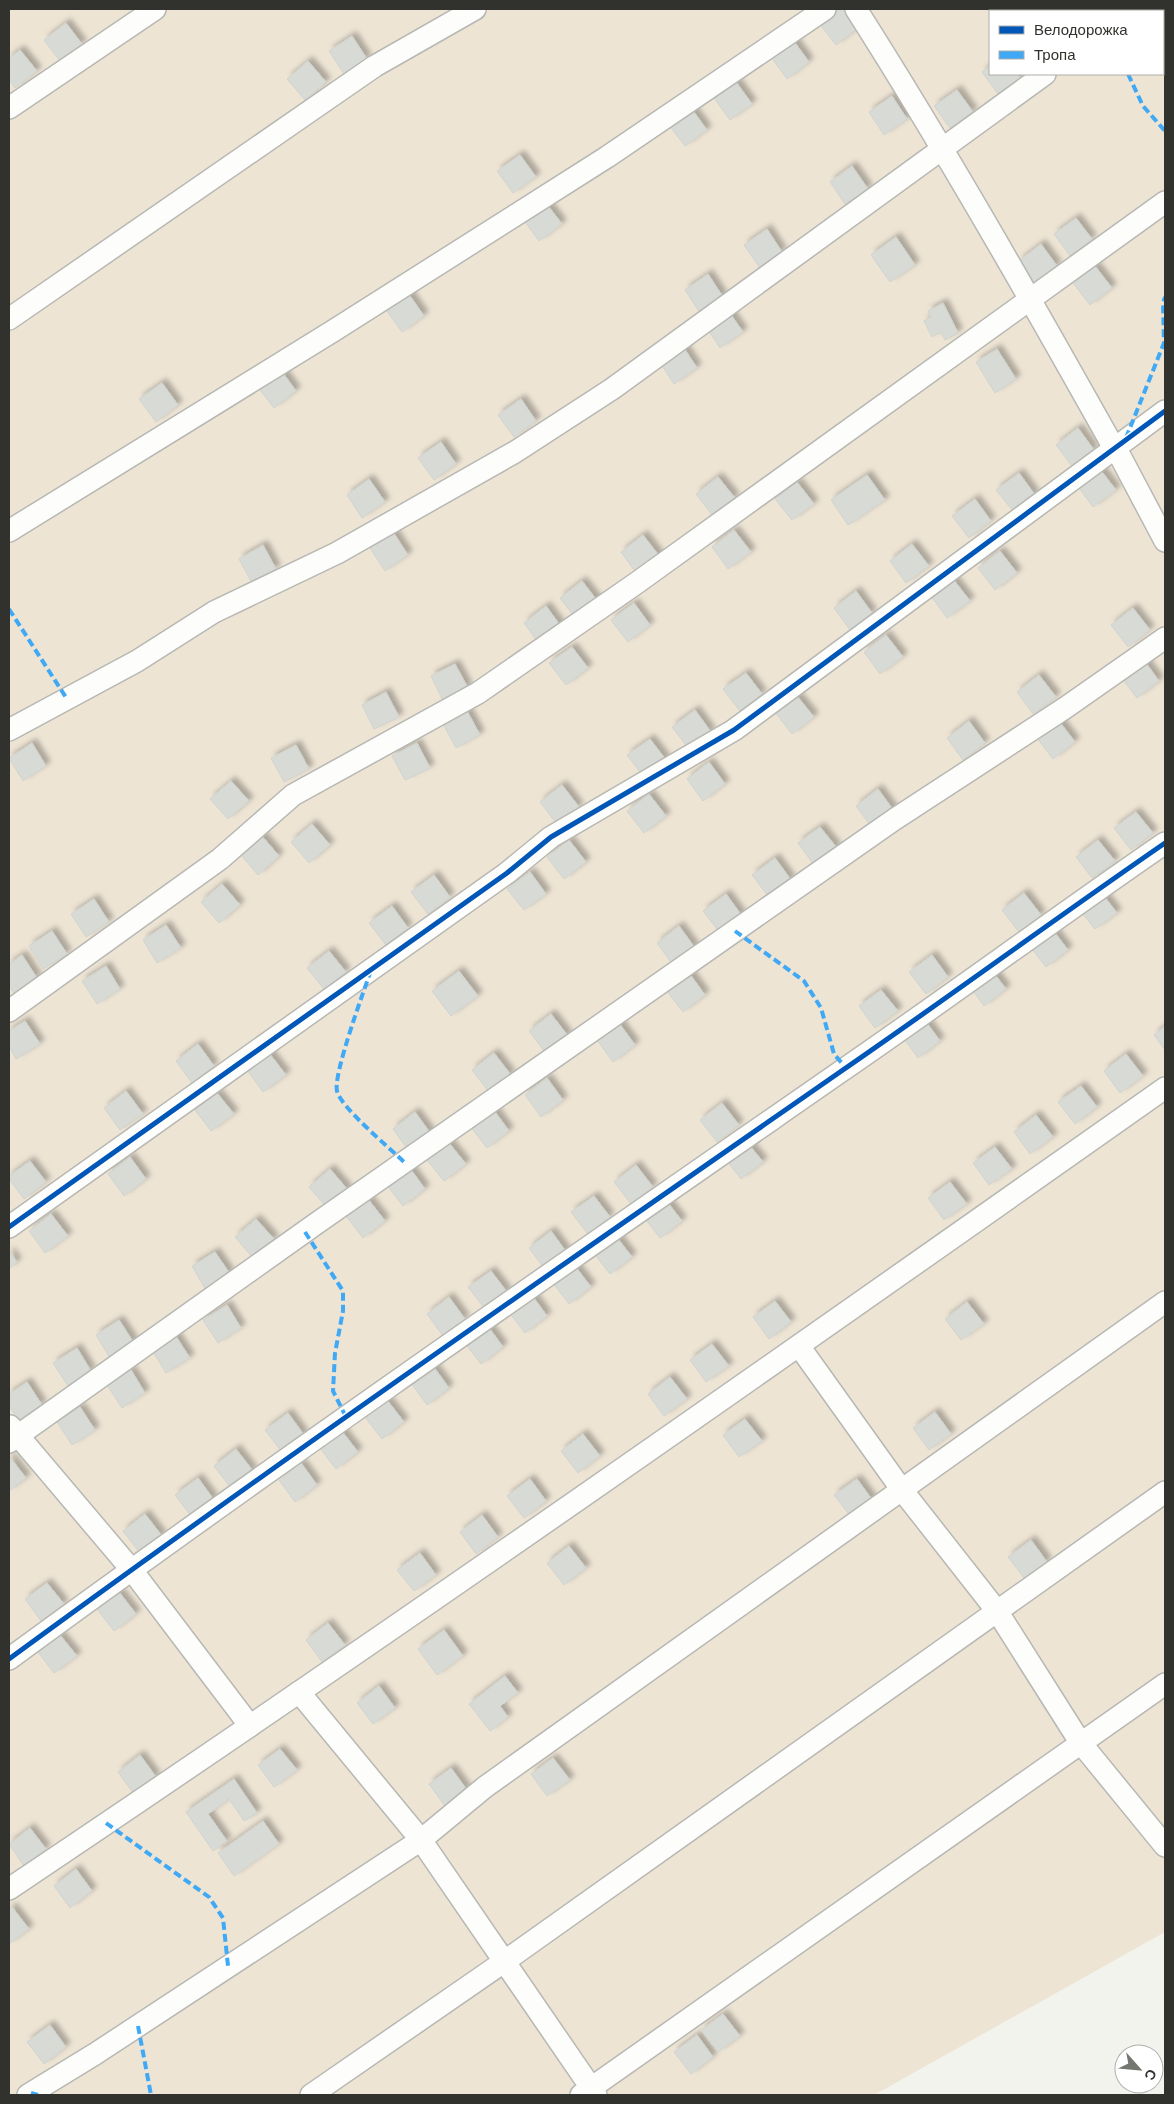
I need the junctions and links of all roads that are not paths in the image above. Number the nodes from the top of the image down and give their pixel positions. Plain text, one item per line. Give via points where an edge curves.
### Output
1 (155, 9) edge
2 (475, 9) edge
3 (825, 9) edge
4 (856, 9) edge
5 (1045, 75) edge
6 (9, 108) edge
7 (942, 150) junction
8 (1165, 202) edge
9 (1030, 298) junction
10 (9, 319) edge
11 (1165, 411) edge
12 (1114, 448) junction
13 (9, 530) edge
14 (1165, 541) edge
15 (1165, 638) edge
16 (9, 730) edge
17 (1165, 843) edge
18 (9, 1012) edge
19 (1165, 1088) edge
20 (9, 1227) edge
21 (1165, 1302) edge
22 (798, 1346) junction
23 (12, 1434) edge
24 (902, 1490) junction
25 (1165, 1492) edge
26 (131, 1569) junction
27 (997, 1611) junction
28 (9, 1659) edge
29 (1165, 1684) edge
30 (299, 1692) junction
31 (250, 1726) junction
32 (1080, 1742) junction
33 (422, 1840) junction
34 (1165, 1846) edge
35 (9, 1888) edge
36 (505, 1961) junction
37 (589, 2093) edge
38 (28, 2095) edge
39 (311, 2095) edge

1 - 6 street
2 - 10 street via 376,66
3 - 13 street via 598,162
4 - 7 street
5 - 7 street
7 - 9 street
7 - 16 street via 612,390 515,452 337,553 214,612 137,661
8 - 9 street
9 - 12 street
9 - 18 street via 638,582 478,693 293,795 220,859
11 - 12 street
12 - 14 street
12 - 20 street via 734,730 551,837 507,873
15 - 23 street via 879,830
17 - 26 street
19 - 22 street
21 - 24 street
22 - 24 street
22 - 30 street
23 - 26 street
24 - 27 street
24 - 33 street via 485,1787
25 - 27 street
26 - 28 street
26 - 31 street
27 - 32 street
27 - 36 street
29 - 32 street
30 - 31 street
30 - 33 street
31 - 35 street
32 - 34 street
32 - 37 street
33 - 36 street
33 - 38 street
36 - 37 street
36 - 39 street

